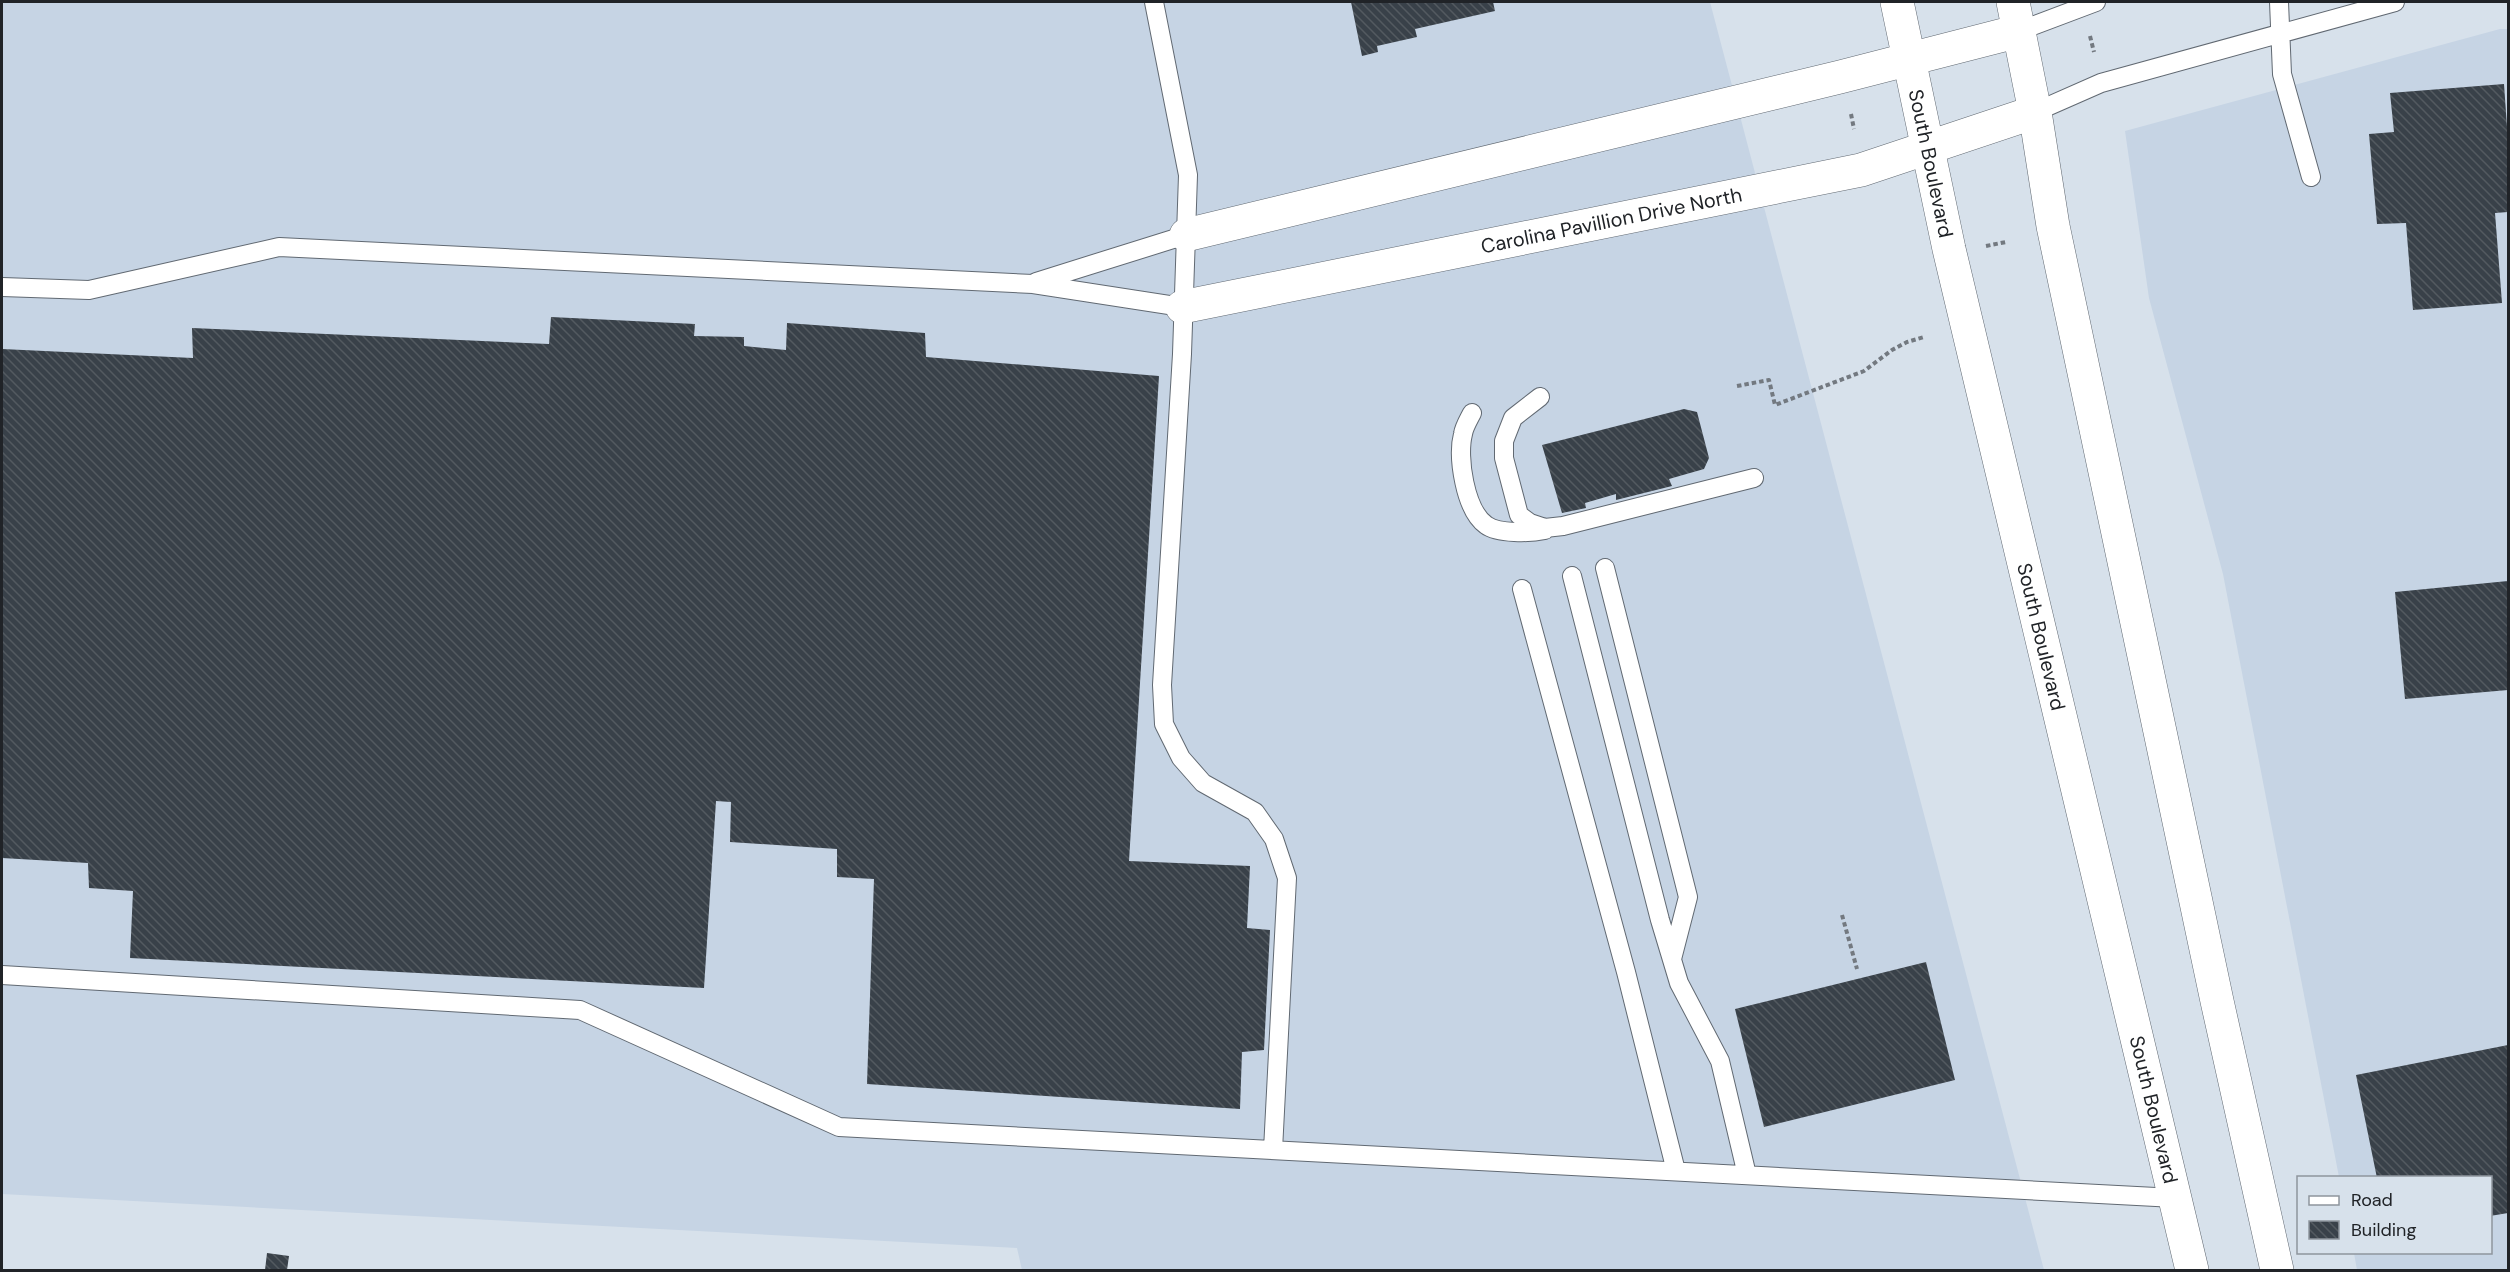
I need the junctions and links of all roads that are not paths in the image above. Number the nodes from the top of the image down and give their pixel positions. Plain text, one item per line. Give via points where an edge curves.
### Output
1 (1154, 2) edge
2 (1898, 2) edge
3 (2096, 2) edge
4 (2279, 2) edge
5 (2395, 2) edge
6 (2016, 16) edge
7 (2281, 33) junction
8 (1909, 59) junction
9 (2035, 112) junction
10 (1928, 148) junction
11 (2311, 177) dead end
12 (1186, 235) junction
13 (1033, 284) junction
14 (2, 286) edge
15 (1182, 307) junction
16 (1540, 397) dead end
17 (1472, 413) dead end
18 (1754, 478) dead end
19 (1563, 526) junction
20 (1605, 568) dead end
21 (1572, 576) dead end
22 (1522, 589) dead end
23 (1672, 960) junction
24 (2, 975) edge
25 (1273, 1150) junction
26 (1676, 1171) junction
27 (1747, 1175) junction
28 (2175, 1197) junction
29 (2192, 1270) edge
30 (2277, 1270) edge

1 - 12 lane via 1188,175
2 - 8 main road, South Boulevard
3 - 6 lane
4 - 7 lane
5 - 7 lane
6 - 8 main road
6 - 9 main road
7 - 9 lane via 2101,83
7 - 11 lane via 2282,74
8 - 10 main road, South Boulevard
8 - 12 main road
9 - 10 main road, Carolina Pavillion Drive North
9 - 30 main road via 2058,249
10 - 15 main road, Carolina Pavillion Drive North via 1861,170
10 - 28 main road, South Boulevard
12 - 13 lane
12 - 15 lane
13 - 14 lane via 279,247 89,290
13 - 15 lane
15 - 25 lane via 1162,685 1164,724 1181,758 1203,783 1255,812 1274,839 1287,878
16 - 19 lane via 1513,418 1504,441 1504,458 1519,515 1545,528
17 - 19 lane via 1462,434 1460,462 1472,508 1486,526 1511,532
18 - 19 lane
20 - 23 lane via 1688,897
21 - 23 lane
22 - 26 lane
23 - 27 lane via 1679,983 1720,1061
24 - 25 lane via 580,1010 839,1127
25 - 26 lane
26 - 27 lane
27 - 28 lane
28 - 29 main road, South Boulevard

